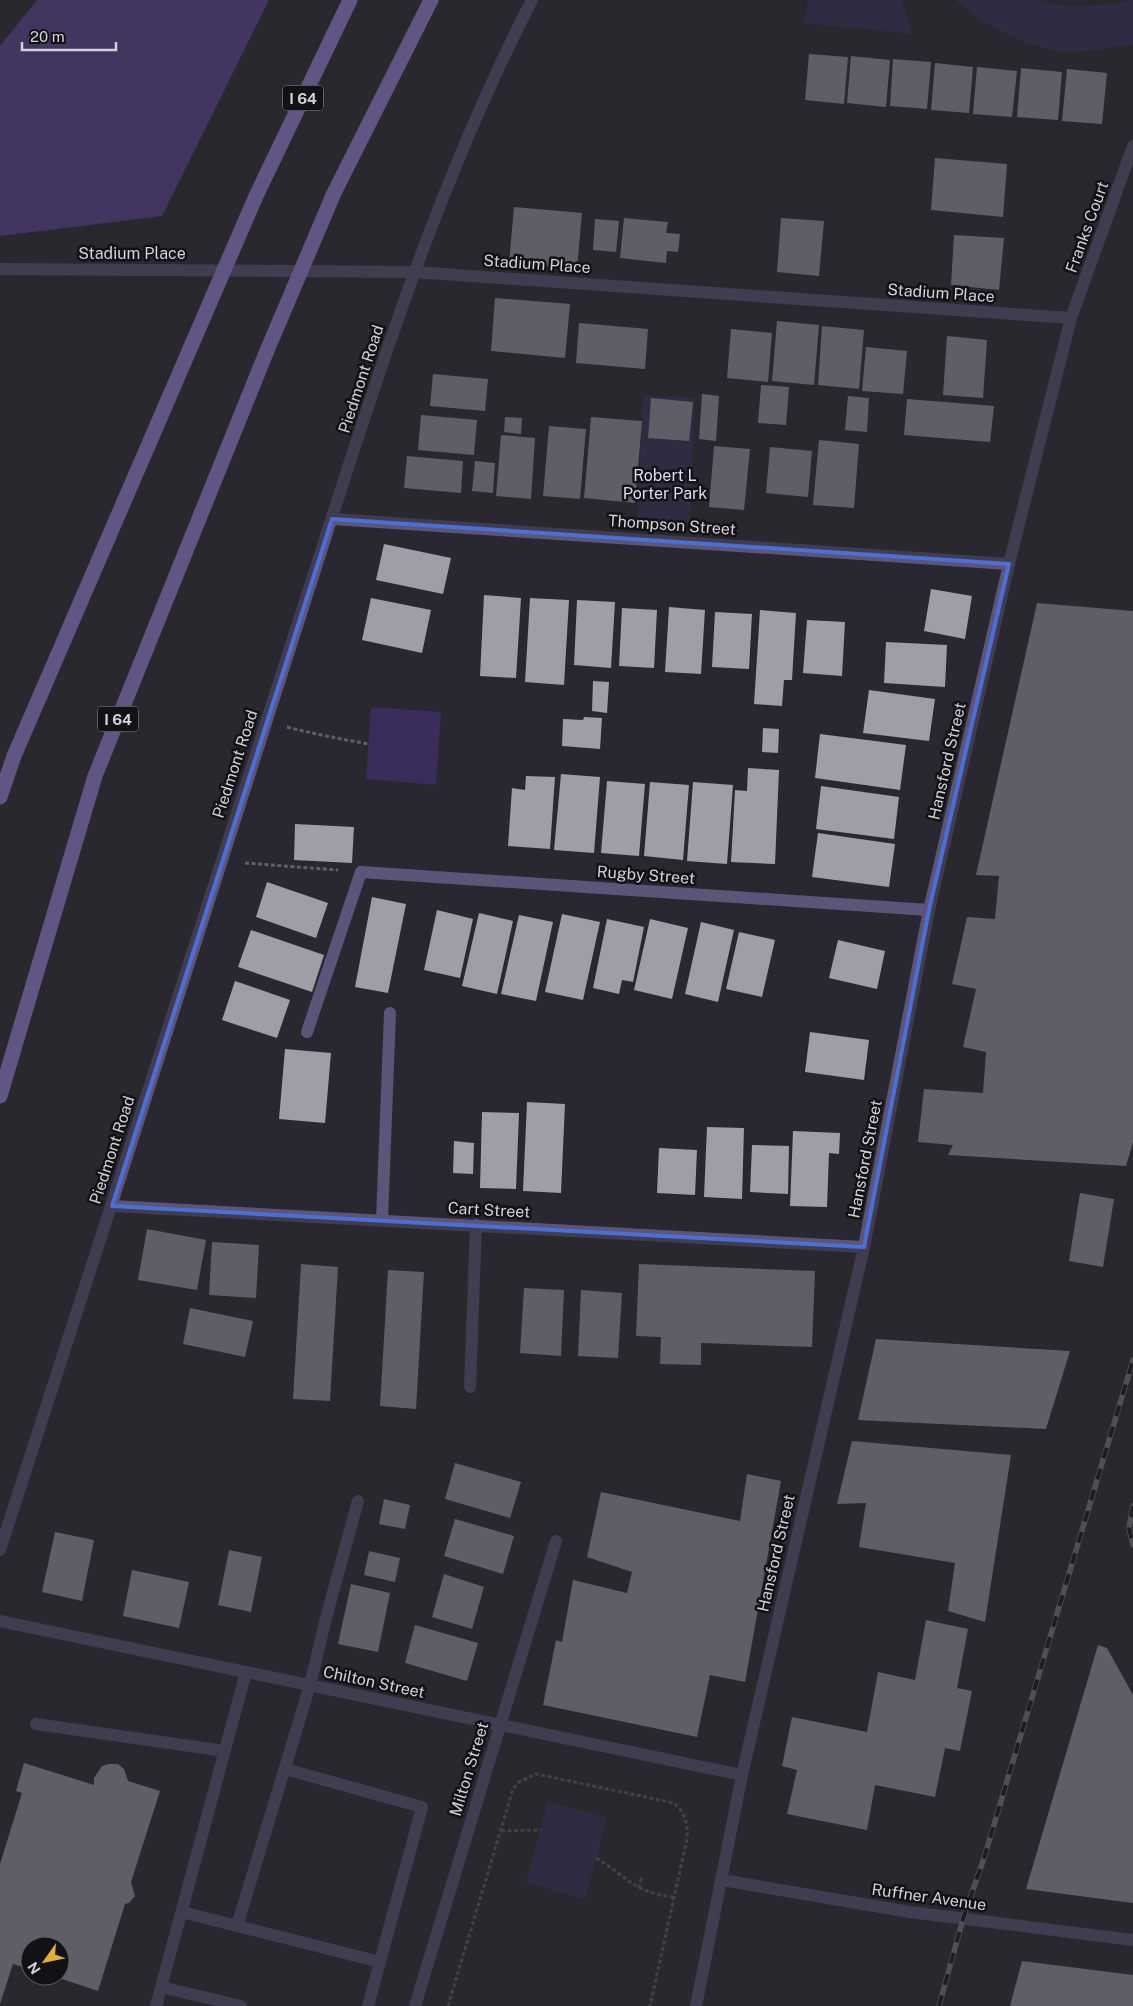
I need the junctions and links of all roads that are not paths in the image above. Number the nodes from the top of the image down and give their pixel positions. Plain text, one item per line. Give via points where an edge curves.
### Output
1 (350, 0) edge
2 (430, 0) edge
3 (532, 0) edge
4 (1133, 146) edge
5 (0, 269) edge
6 (414, 272) junction
7 (1071, 318) junction
8 (332, 519) junction
9 (1009, 564) junction
10 (0, 798) edge
11 (929, 910) junction
12 (390, 1013) dead end
13 (306, 1032) dead end
14 (0, 1096) edge
15 (112, 1206) junction
16 (382, 1220) junction
17 (476, 1225) junction
18 (864, 1247) junction
19 (470, 1387) dead end
20 (358, 1501) dead end
21 (556, 1542) dead end
22 (0, 1550) edge
23 (0, 1621) edge
24 (246, 1672) junction
25 (310, 1685) junction
26 (36, 1724) dead end
27 (499, 1725) junction
28 (225, 1751) junction
29 (285, 1769) junction
30 (742, 1775) junction
31 (722, 1880) junction
32 (182, 1912) junction
33 (237, 1926) junction
34 (1133, 1940) edge
35 (380, 1962) junction
36 (161, 1987) junction
37 (156, 2006) edge
38 (240, 2006) edge
39 (368, 2006) edge
40 (415, 2006) edge
41 (696, 2006) edge

1 - 10 highway, I 64 via 256,196 14,756
2 - 14 highway, I 64 via 334,193 95,776
3 - 6 street, Piedmont Road via 499,65
4 - 7 street, Franks Court
5 - 6 street, Stadium Place
6 - 7 street, Stadium Place
6 - 8 street, Piedmont Road
7 - 9 street, Hansford Street
8 - 9 street, Thompson Street
8 - 15 street, Piedmont Road
9 - 11 street, Hansford Street
11 - 13 street, Rugby Street via 362,872
11 - 18 street, Hansford Street
12 - 16 street
15 - 16 street, Cart Street
15 - 22 street, Piedmont Road
16 - 17 street, Cart Street
17 - 18 street, Cart Street
17 - 19 street
18 - 30 street, Hansford Street
20 - 25 street
21 - 27 street, Milton Street
23 - 24 street, Chilton Street
24 - 25 street, Chilton Street
24 - 28 street
25 - 27 street, Chilton Street
25 - 29 street
26 - 28 street
27 - 30 street, Chilton Street
27 - 40 street, Milton Street
28 - 32 street
29 - 33 street
29 - 35 street via 422,1808
30 - 31 street, Hansford Street
31 - 34 street, Ruffner Avenue via 910,1912
31 - 41 street, Hansford Street
32 - 33 street
32 - 36 street
33 - 35 street
35 - 39 street
36 - 37 street
36 - 38 street

